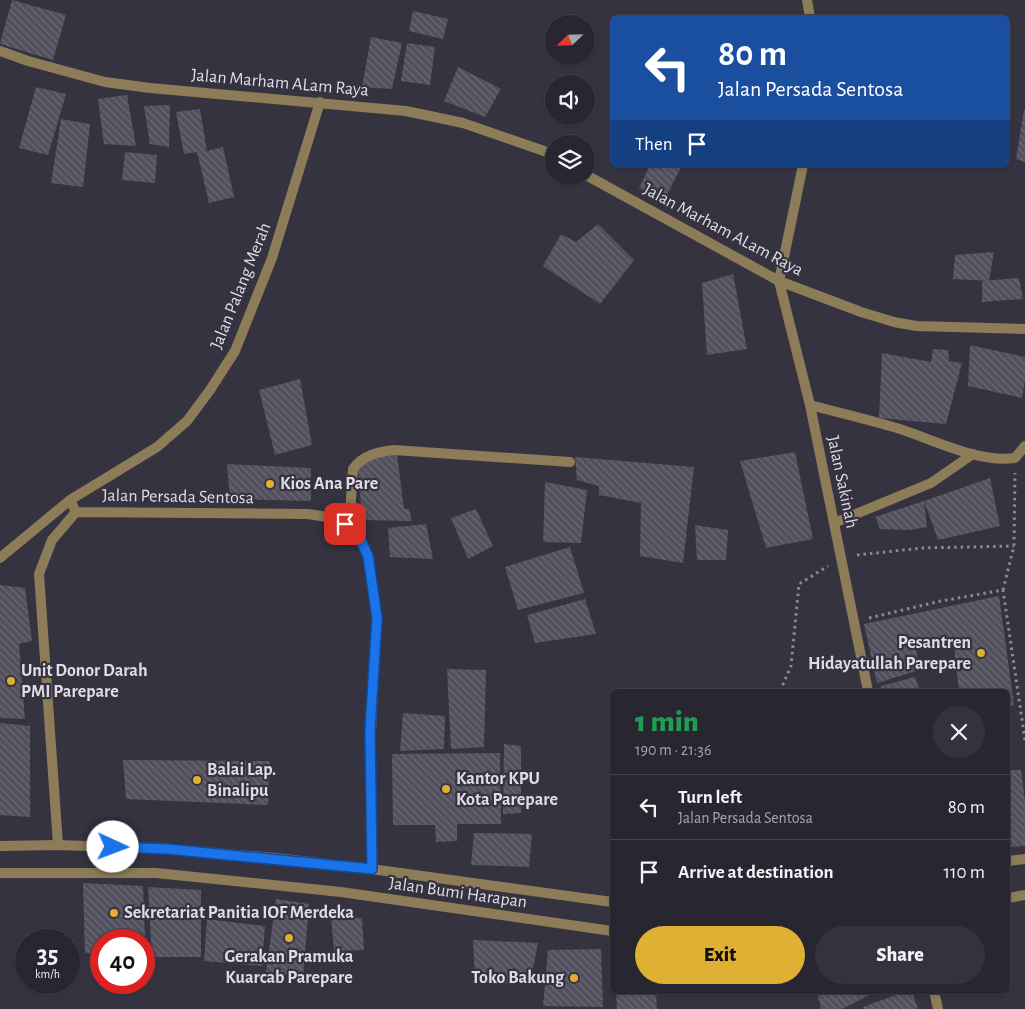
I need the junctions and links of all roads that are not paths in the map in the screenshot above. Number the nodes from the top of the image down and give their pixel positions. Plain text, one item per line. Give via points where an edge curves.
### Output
1 (806, 0) edge
2 (809, 15) edge
3 (0, 51) edge
4 (320, 102) junction
5 (545, 152) edge
6 (803, 167) edge
7 (595, 180) edge
8 (779, 281) junction
9 (1025, 329) edge
10 (810, 404) junction
11 (1025, 446) edge
12 (973, 454) junction
13 (570, 462) dead end
14 (70, 500) junction
15 (76, 512) junction
16 (834, 523) junction
17 (349, 528) junction
18 (0, 558) edge
19 (868, 689) edge
20 (0, 846) edge
21 (58, 846) junction
22 (1025, 859) edge
23 (1010, 861) edge
24 (372, 869) junction
25 (0, 873) edge
26 (1025, 895) edge
27 (1010, 898) edge
28 (610, 902) edge
29 (610, 931) edge
30 (935, 994) edge
31 (938, 1009) edge

1 - 2 street
3 - 4 street, Jalan Marham ALam Raya via 105,82
4 - 5 street, Jalan Marham ALam Raya via 406,111 463,123
4 - 14 street, Jalan Palang Merah via 272,258 235,351 187,421 157,447
6 - 8 street
7 - 8 street, Jalan Marham ALam Raya
8 - 9 street, Jalan Marham ALam Raya via 894,322 916,326
8 - 10 street, Jalan Sakinah
10 - 12 street
10 - 16 street, Jalan Sakinah
11 - 12 street via 1015,458 1003,460
12 - 16 street via 931,483
13 - 17 street via 394,450 373,454 357,462 352,469
14 - 15 street
14 - 18 street, Jalan Palang Merah
15 - 17 street, Jalan Persada Sentosa via 308,514 327,517
15 - 21 street via 52,540 40,574
16 - 19 street, Jalan Sakinah
17 - 24 street, Jalan Persada Sentosa via 361,541 368,556 377,618 370,730
20 - 21 street, Jalan Bumi Harapan
21 - 24 street, Jalan Bumi Harapan via 167,849
22 - 23 street
24 - 28 street, Jalan Bumi Harapan
25 - 29 street, Jalan Bumi Harapan via 156,873 341,892
26 - 27 street
30 - 31 street

